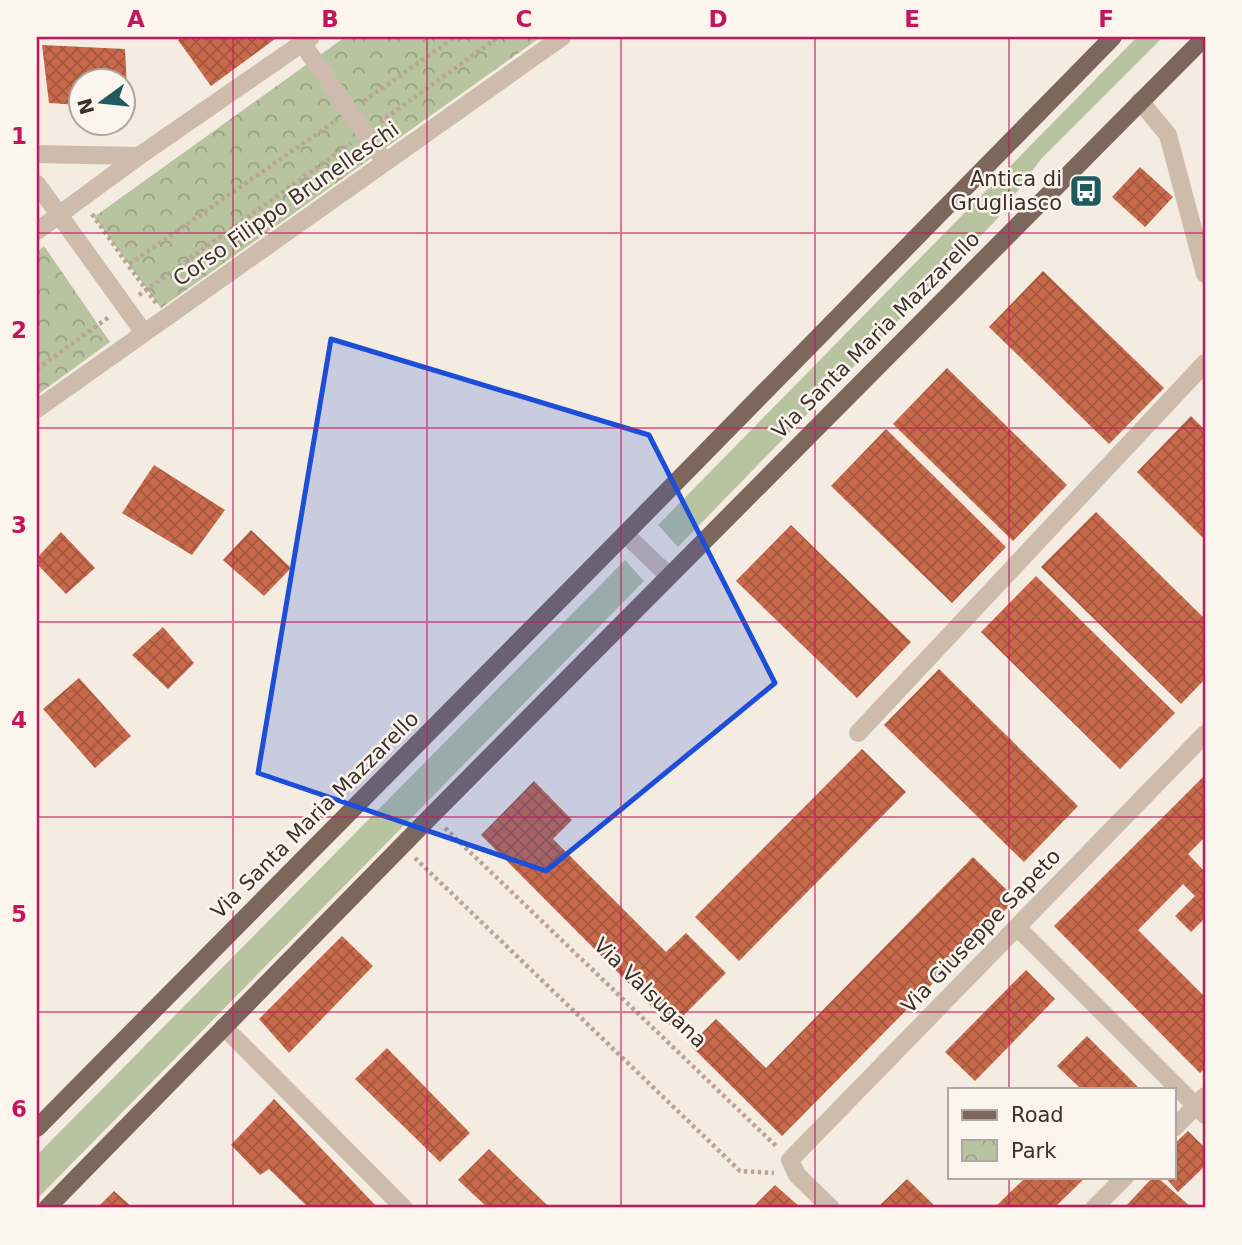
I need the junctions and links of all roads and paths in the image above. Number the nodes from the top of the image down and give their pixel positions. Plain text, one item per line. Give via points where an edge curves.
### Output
1 (455, 37) edge
2 (499, 37) edge
3 (562, 37) edge
4 (1113, 37) edge
5 (1205, 37) edge
6 (307, 40) edge
7 (1140, 101) junction
8 (349, 111) junction
9 (365, 133) junction
10 (37, 153) edge
11 (139, 156) junction
12 (385, 162) junction
13 (37, 184) edge
14 (81, 199) junction
15 (58, 216) junction
16 (37, 231) edge
17 (128, 265) junction
18 (1205, 274) edge
19 (146, 290) junction
20 (124, 306) junction
21 (167, 316) junction
22 (144, 333) junction
23 (1205, 363) edge
24 (37, 369) edge
25 (37, 409) edge
26 (625, 534) junction
27 (669, 576) junction
28 (858, 733) dead end
29 (1205, 734) edge
30 (432, 815) junction
31 (402, 846) junction
32 (1017, 927) junction
33 (224, 1027) junction
34 (1202, 1106) edge
35 (1176, 1126) edge
36 (37, 1128) edge
37 (794, 1167) junction
38 (1124, 1178) edge
39 (47, 1208) edge
40 (404, 1208) edge
41 (831, 1208) edge
42 (1094, 1208) edge

1 - 8 path
2 - 9 path
3 - 12 street, Corso Filippo Brunelleschi
4 - 26 main road, Via Santa Maria Mazzarello
5 - 7 main road, Via Santa Maria Mazzarello
6 - 8 street
6 - 11 street
7 - 18 street via 1168,135
7 - 27 main road, Via Santa Maria Mazzarello
8 - 9 street
8 - 17 path
9 - 12 street
9 - 19 path
10 - 11 street
11 - 14 street
12 - 21 street, Corso Filippo Brunelleschi
13 - 15 street
14 - 15 street
14 - 17 path
15 - 16 street
15 - 20 street
17 - 19 path
19 - 20 path
19 - 21 path
20 - 22 street
20 - 24 path
21 - 22 street, Corso Filippo Brunelleschi
22 - 25 street, Corso Filippo Brunelleschi
23 - 28 street
26 - 27 street
26 - 36 main road, Via Santa Maria Mazzarello
27 - 30 main road, Via Santa Maria Mazzarello
29 - 32 street, Via Giuseppe Sapeto
30 - 31 main road, Via Santa Maria Mazzarello
30 - 37 path, Via Valsugana
31 - 33 main road, Via Santa Maria Mazzarello
31 - 37 path via 740,1171
32 - 34 street
32 - 37 street, Via Giuseppe Sapeto
33 - 39 main road, Via Santa Maria Mazzarello
33 - 40 street
34 - 35 street
37 - 41 street
38 - 42 street

